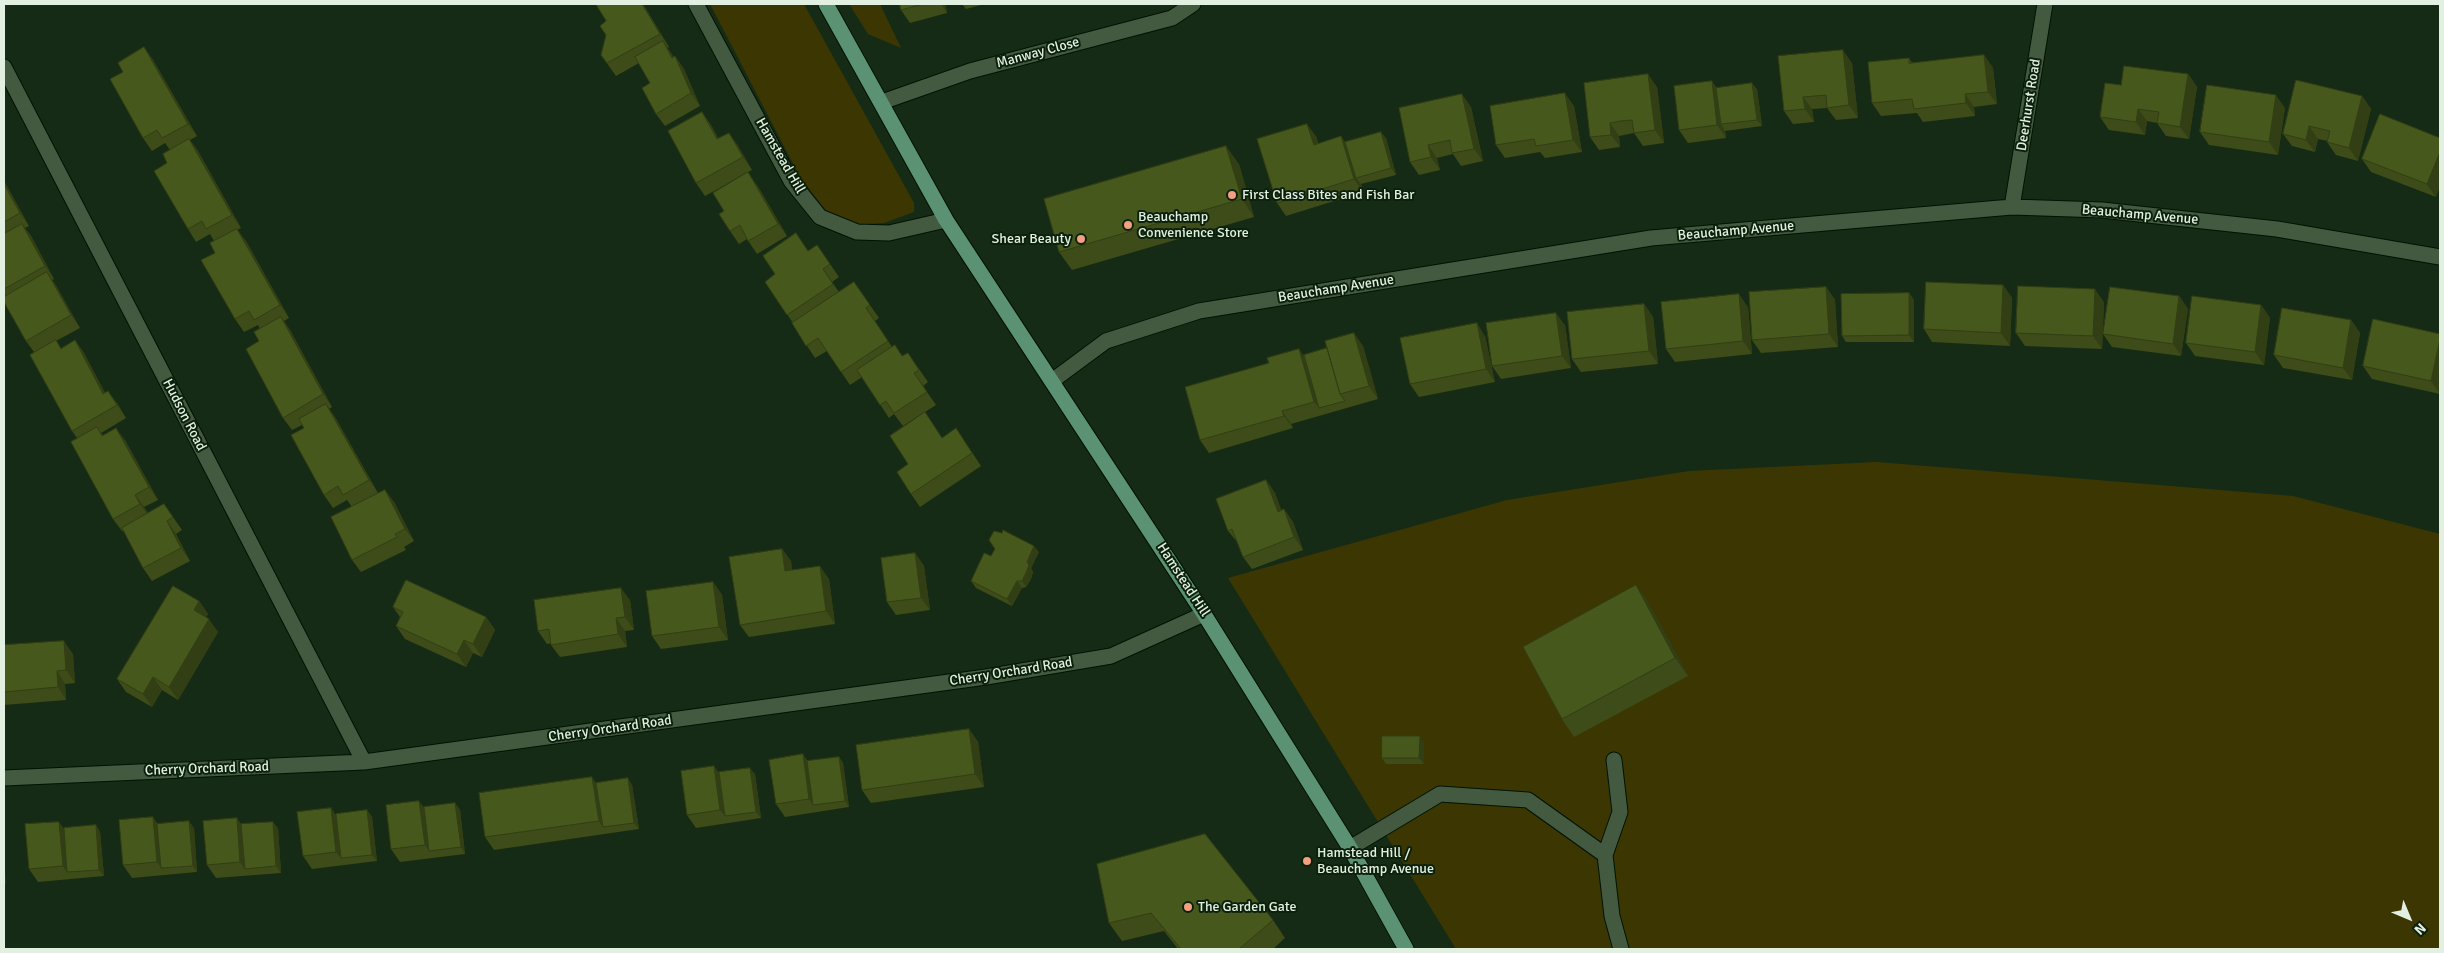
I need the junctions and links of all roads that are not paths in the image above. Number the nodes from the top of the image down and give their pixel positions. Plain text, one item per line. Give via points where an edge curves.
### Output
1 (696, 4) edge
2 (826, 4) edge
3 (1193, 4) edge
4 (2045, 4) edge
5 (4, 67) edge
6 (882, 102) junction
7 (2012, 207) junction
8 (946, 220) junction
9 (2440, 257) edge
10 (1052, 381) junction
11 (1204, 614) junction
12 (1614, 760) dead end
13 (364, 762) junction
14 (4, 778) edge
15 (1350, 848) junction
16 (1606, 855) junction
17 (1406, 949) edge
18 (1621, 949) edge

1 - 8 street, Hamstead Hill via 791,181 820,217 856,232 889,233
2 - 6 main road, Hamstead Hill
3 - 6 street, Manway Close via 1172,18 970,71
4 - 7 street, Deerhurst Road
5 - 13 street, Hudson Road
6 - 8 main road, Hamstead Hill
7 - 9 street, Beauchamp Avenue via 2102,210 2277,228
7 - 10 street, Beauchamp Avenue via 1651,238 1199,311 1106,341
8 - 10 main road, Hamstead Hill
10 - 11 main road, Hamstead Hill
11 - 13 street, Cherry Orchard Road via 1111,656 986,678
11 - 15 main road, Hamstead Hill
12 - 16 street via 1620,812
13 - 14 street, Cherry Orchard Road
15 - 16 street via 1440,794 1528,800
15 - 17 main road, Hamstead Hill
16 - 18 street via 1612,916

